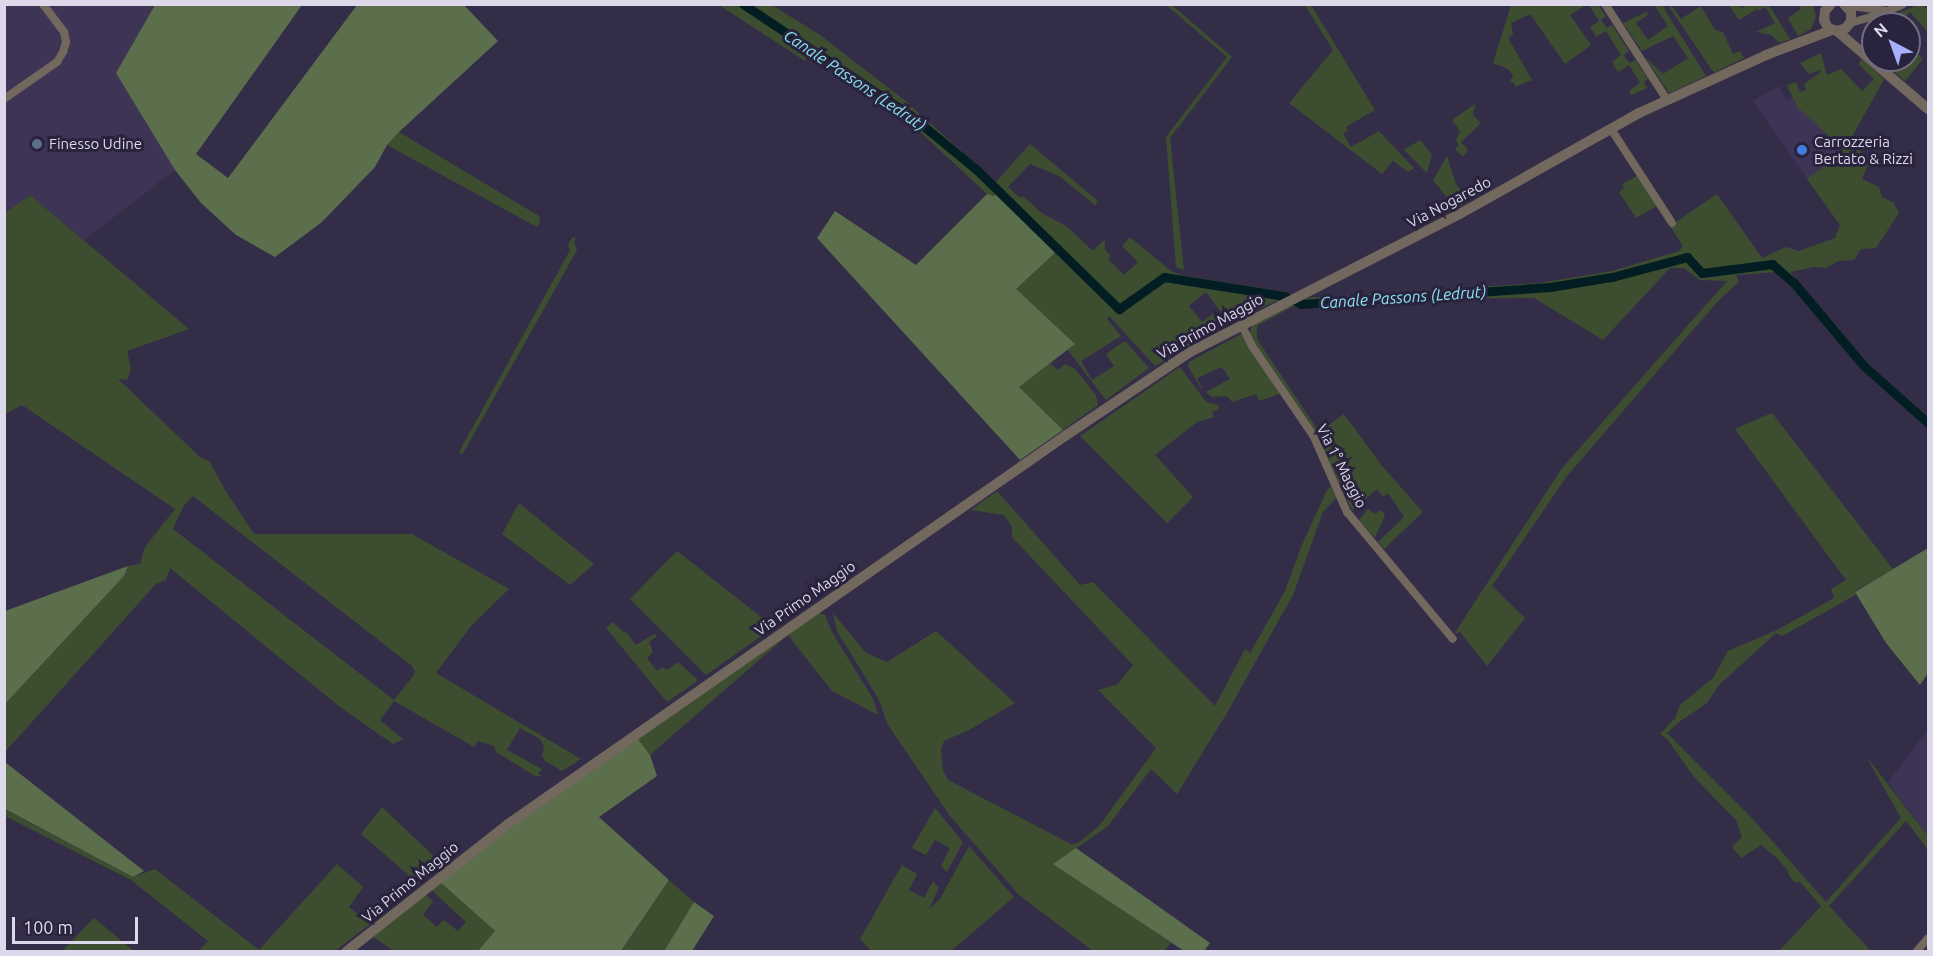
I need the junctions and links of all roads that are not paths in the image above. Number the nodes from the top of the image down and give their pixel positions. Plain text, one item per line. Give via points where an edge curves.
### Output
1 (43, 4) edge
2 (1605, 4) edge
3 (1831, 4) edge
4 (1903, 4) edge
5 (1844, 5) edge
6 (1887, 11) junction
7 (1822, 13) edge
8 (1850, 24) junction
9 (1835, 31) junction
10 (1804, 40) junction
11 (1861, 50) edge
12 (1861, 51) edge
13 (1885, 72) edge
14 (4, 99) edge
15 (1667, 100) junction
16 (1929, 109) edge
17 (1611, 129) junction
18 (1672, 223) dead end
19 (1293, 298) joint
20 (1241, 324) junction
21 (1453, 639) dead end
22 (1929, 938) edge
23 (346, 951) edge
24 (1916, 951) edge

1 - 14 street via 64,32 63,52 57,62
2 - 15 street
3 - 7 street, Via Nogaredo
4 - 6 street
5 - 6 street
5 - 8 street via 1851,12
6 - 8 street
7 - 9 street
7 - 10 street, Via Nogaredo
8 - 9 street, Via Nogaredo
8 - 11 street
9 - 10 street, Via Nogaredo
9 - 12 street
10 - 15 street, Via Nogaredo
13 - 16 street
15 - 17 street, Via Nogaredo
17 - 18 street
17 - 19 street, Via Nogaredo via 1458,215
19 - 20 street, Via Primo Maggio
20 - 21 street, Via 1° Maggio via 1314,437 1347,512
20 - 23 street, Via Primo Maggio via 1156,373 517,817
22 - 24 street

